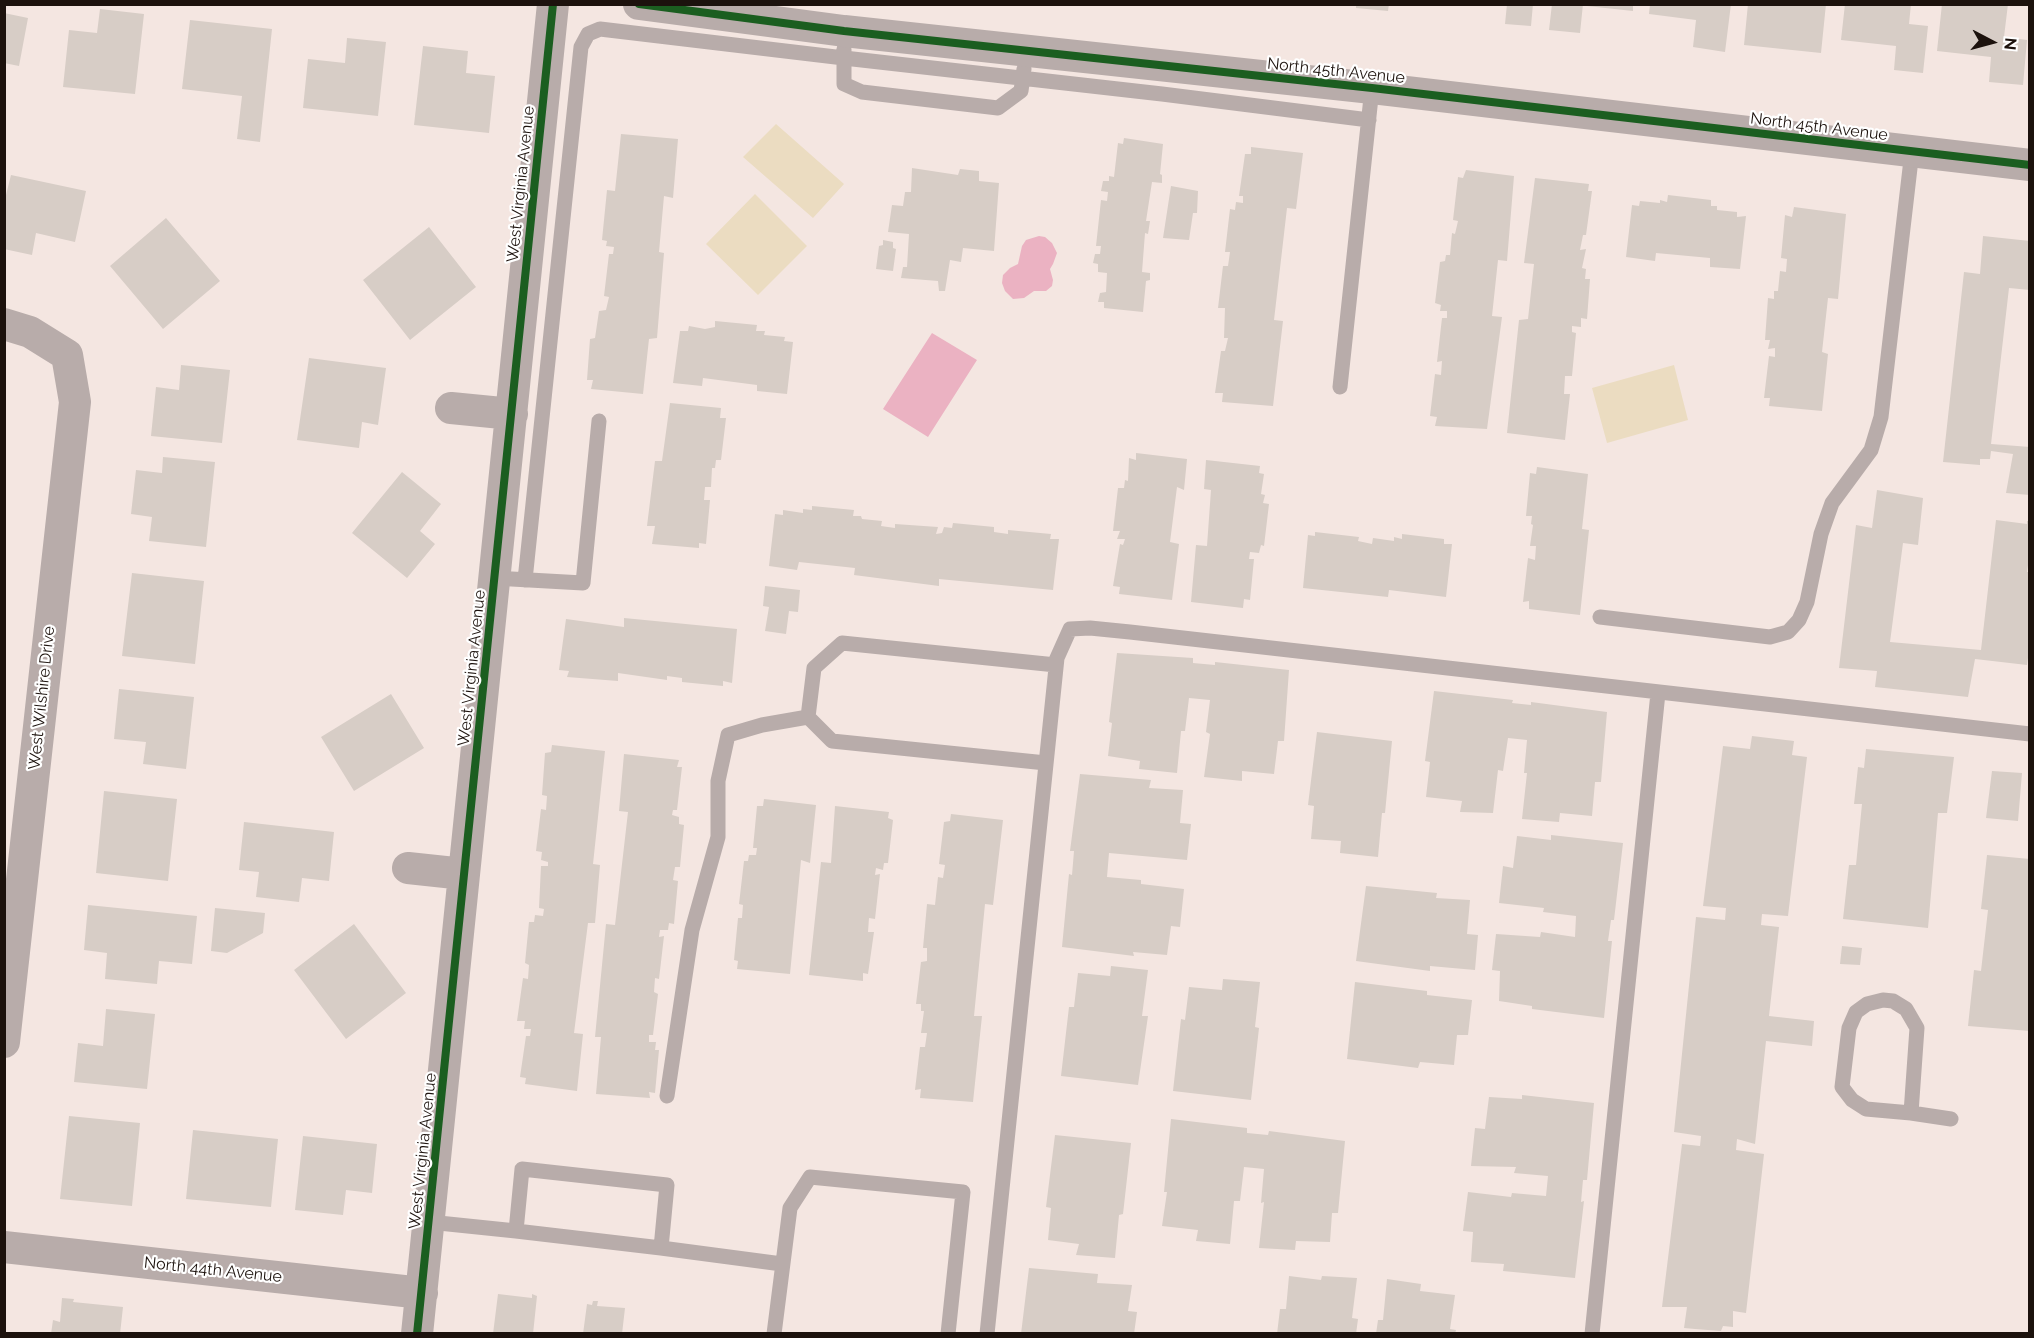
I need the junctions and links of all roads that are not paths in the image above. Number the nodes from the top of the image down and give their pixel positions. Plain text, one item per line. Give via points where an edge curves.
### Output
1 (553, 4) edge
2 (639, 4) edge
3 (844, 45) junction
4 (1025, 65) junction
5 (1372, 88) junction
6 (1369, 120) junction
7 (1912, 152) junction
8 (2030, 165) edge
9 (4, 324) edge
10 (1340, 387) dead end
11 (451, 408) dead end
12 (512, 414) junction
13 (599, 421) dead end
14 (510, 579) junction
15 (1600, 617) dead end
16 (1056, 665) junction
17 (1658, 693) junction
18 (808, 717) junction
19 (2030, 734) edge
20 (1046, 763) junction
21 (408, 868) dead end
22 (465, 874) junction
23 (4, 1042) edge
24 (667, 1096) dead end
25 (1911, 1113) junction
26 (1951, 1119) dead end
27 (429, 1222) junction
28 (516, 1231) junction
29 (4, 1246) edge
30 (661, 1248) junction
31 (782, 1264) junction
32 (422, 1293) junction
33 (417, 1334) edge
34 (774, 1334) edge
35 (948, 1334) edge
36 (987, 1334) edge
37 (1592, 1334) edge

1 - 12 street, West Virginia Avenue
2 - 3 street, North 45th Avenue
3 - 4 street, North 45th Avenue
3 - 4 lane via 844,84 862,92 998,108 1021,91
3 - 14 lane via 600,28 588,34 581,47
4 - 5 street, North 45th Avenue
4 - 6 lane
5 - 6 lane
5 - 7 street, North 45th Avenue
6 - 10 lane
7 - 8 street, North 45th Avenue
7 - 15 lane via 1881,417 1871,450 1832,503 1799,620 1788,632 1770,637
9 - 23 street, West Wilshire Drive via 30,332 67,355 75,402
11 - 12 street
12 - 14 street, West Virginia Avenue
13 - 14 lane via 583,584
14 - 22 street, West Virginia Avenue
16 - 17 lane via 1070,629 1090,628
16 - 18 lane via 842,643 814,668
16 - 20 lane
17 - 19 lane
17 - 37 lane
18 - 20 lane via 832,741
18 - 24 lane via 728,735 718,781 718,837 692,930
20 - 36 lane
21 - 22 street
22 - 27 street, West Virginia Avenue
25 - 25 lane via 1917,1028 1906,1009 1893,1001 1867,1004 1856,1012 1849,1028 1842,1087 1866,1109
25 - 26 lane
27 - 28 lane
27 - 32 street, West Virginia Avenue
28 - 30 lane
28 - 30 lane via 522,1169 667,1185
29 - 32 street, North 44th Avenue
30 - 31 lane
31 - 34 lane
31 - 35 lane via 790,1208 810,1177 963,1192
32 - 33 street, West Virginia Avenue

